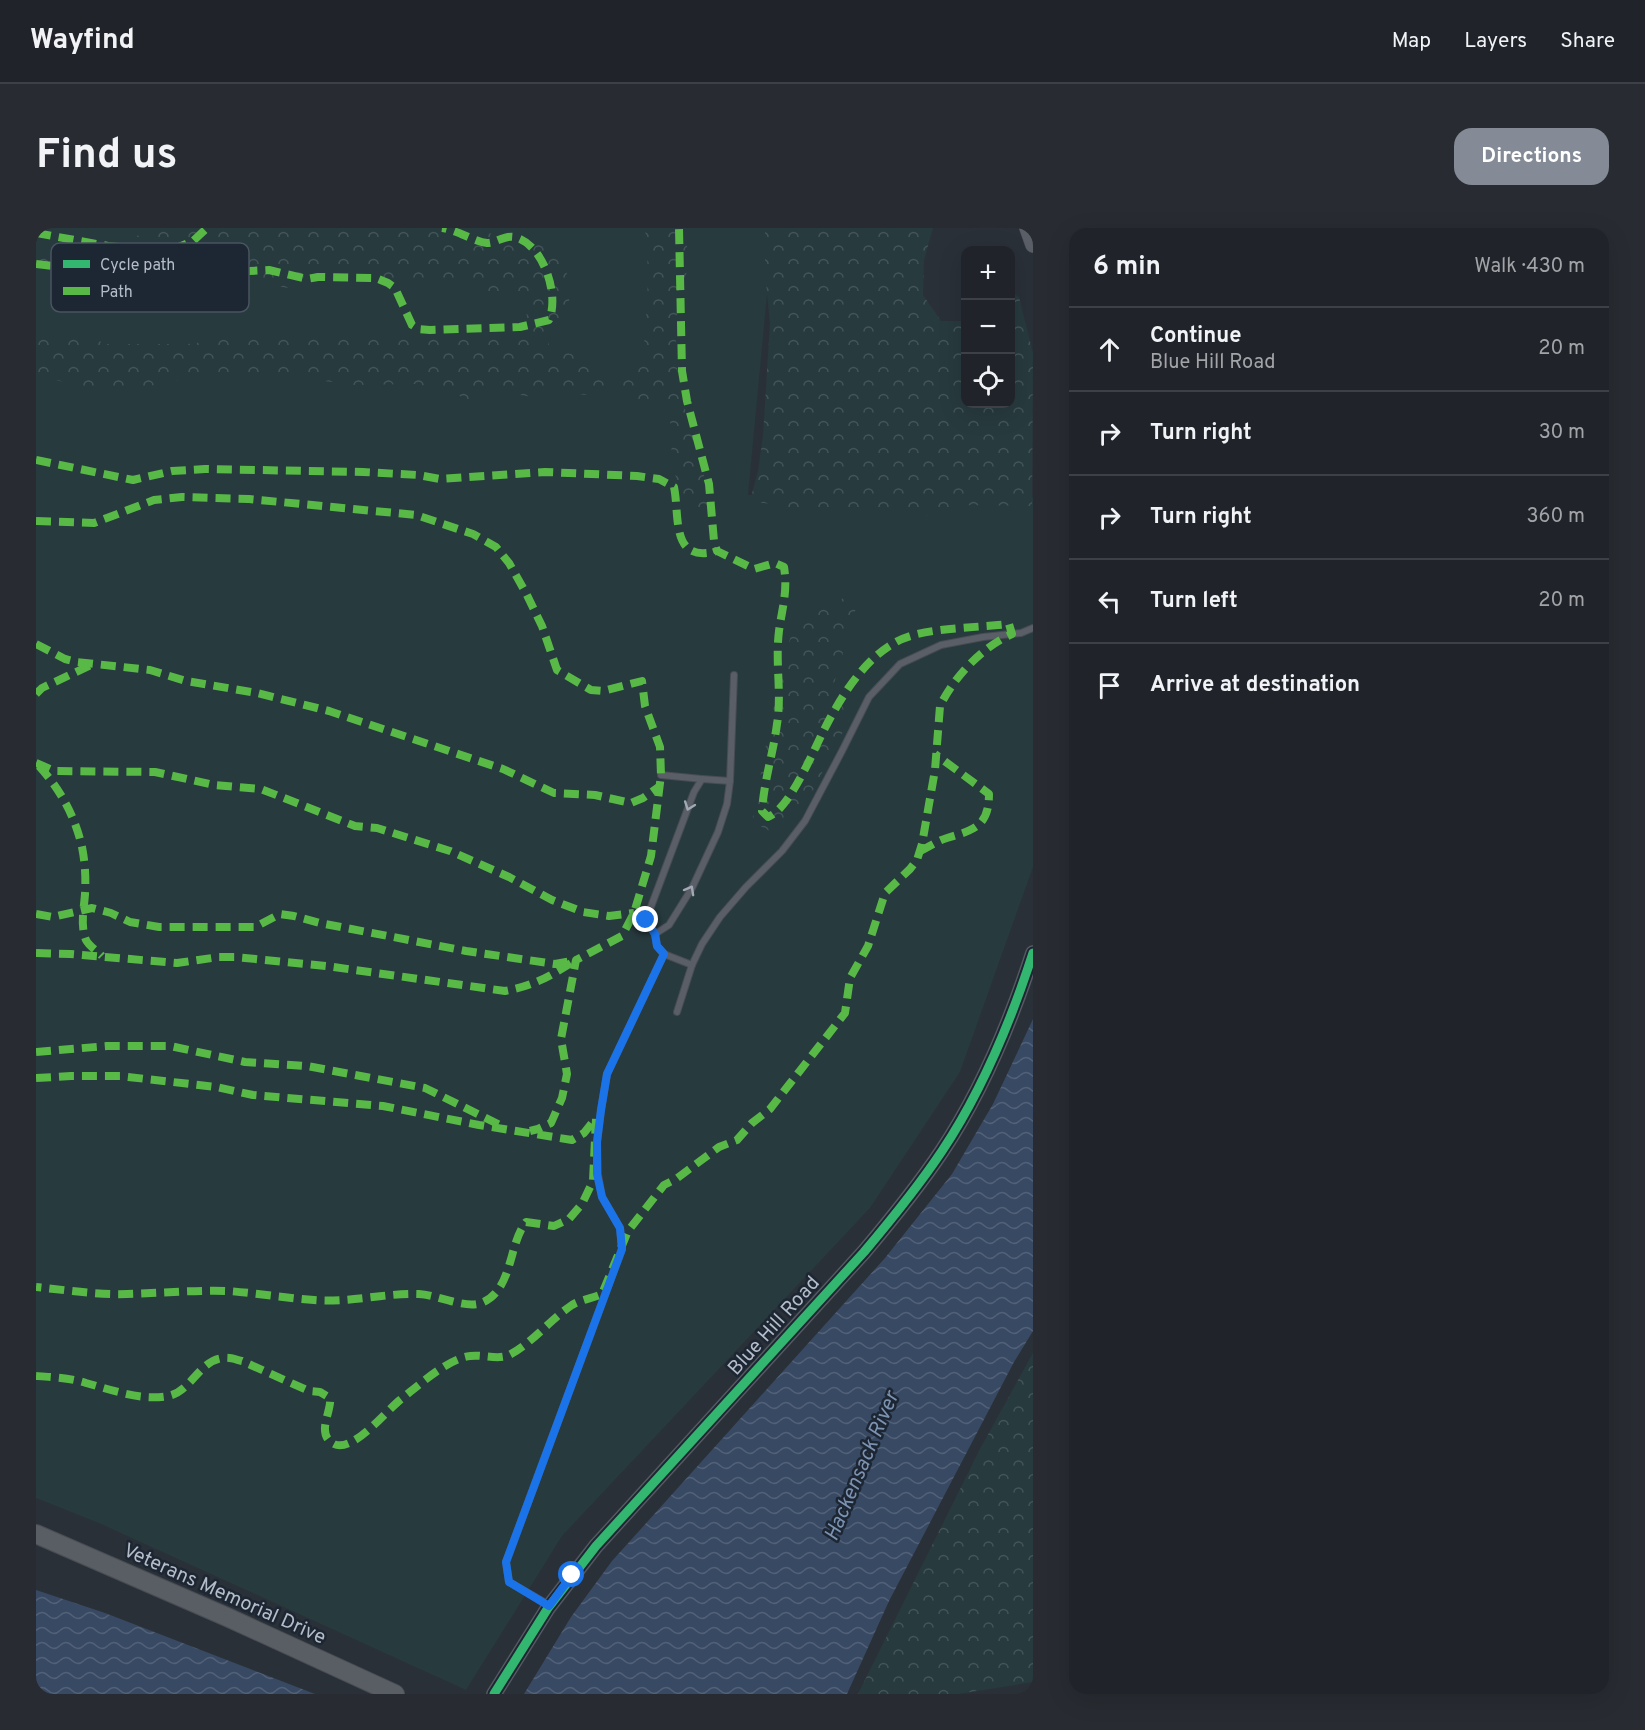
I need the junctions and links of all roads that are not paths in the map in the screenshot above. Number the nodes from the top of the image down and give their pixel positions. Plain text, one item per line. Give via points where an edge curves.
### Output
1 (1027, 228) edge
2 (1033, 244) edge
3 (1033, 628) edge
4 (734, 675) dead end
5 (661, 775) dead end
6 (702, 779) junction
7 (730, 781) junction
8 (655, 934) junction
9 (1033, 953) edge
10 (664, 954) junction
11 (692, 964) junction
12 (676, 1012) dead end
13 (36, 1534) edge
14 (549, 1606) junction
15 (395, 1694) edge
16 (494, 1694) edge

1 - 2 street
3 - 11 lane via 941,645 900,664 869,697 805,821 720,917
4 - 7 lane
5 - 6 lane
6 - 7 lane
6 -> 8 lane via 646,920
8 -> 7 lane via 669,926 692,888 718,832
8 - 10 lane via 657,946
9 - 14 street, Blue Hill Road via 996,1049 971,1100 943,1150 904,1205 596,1546
10 - 11 lane
10 - 14 lane via 607,1074 601,1110 597,1174 602,1197 620,1228 622,1249 506,1562 509,1582
11 - 12 lane
13 - 15 main road, Veterans Memorial Drive
14 - 16 street, Blue Hill Road

